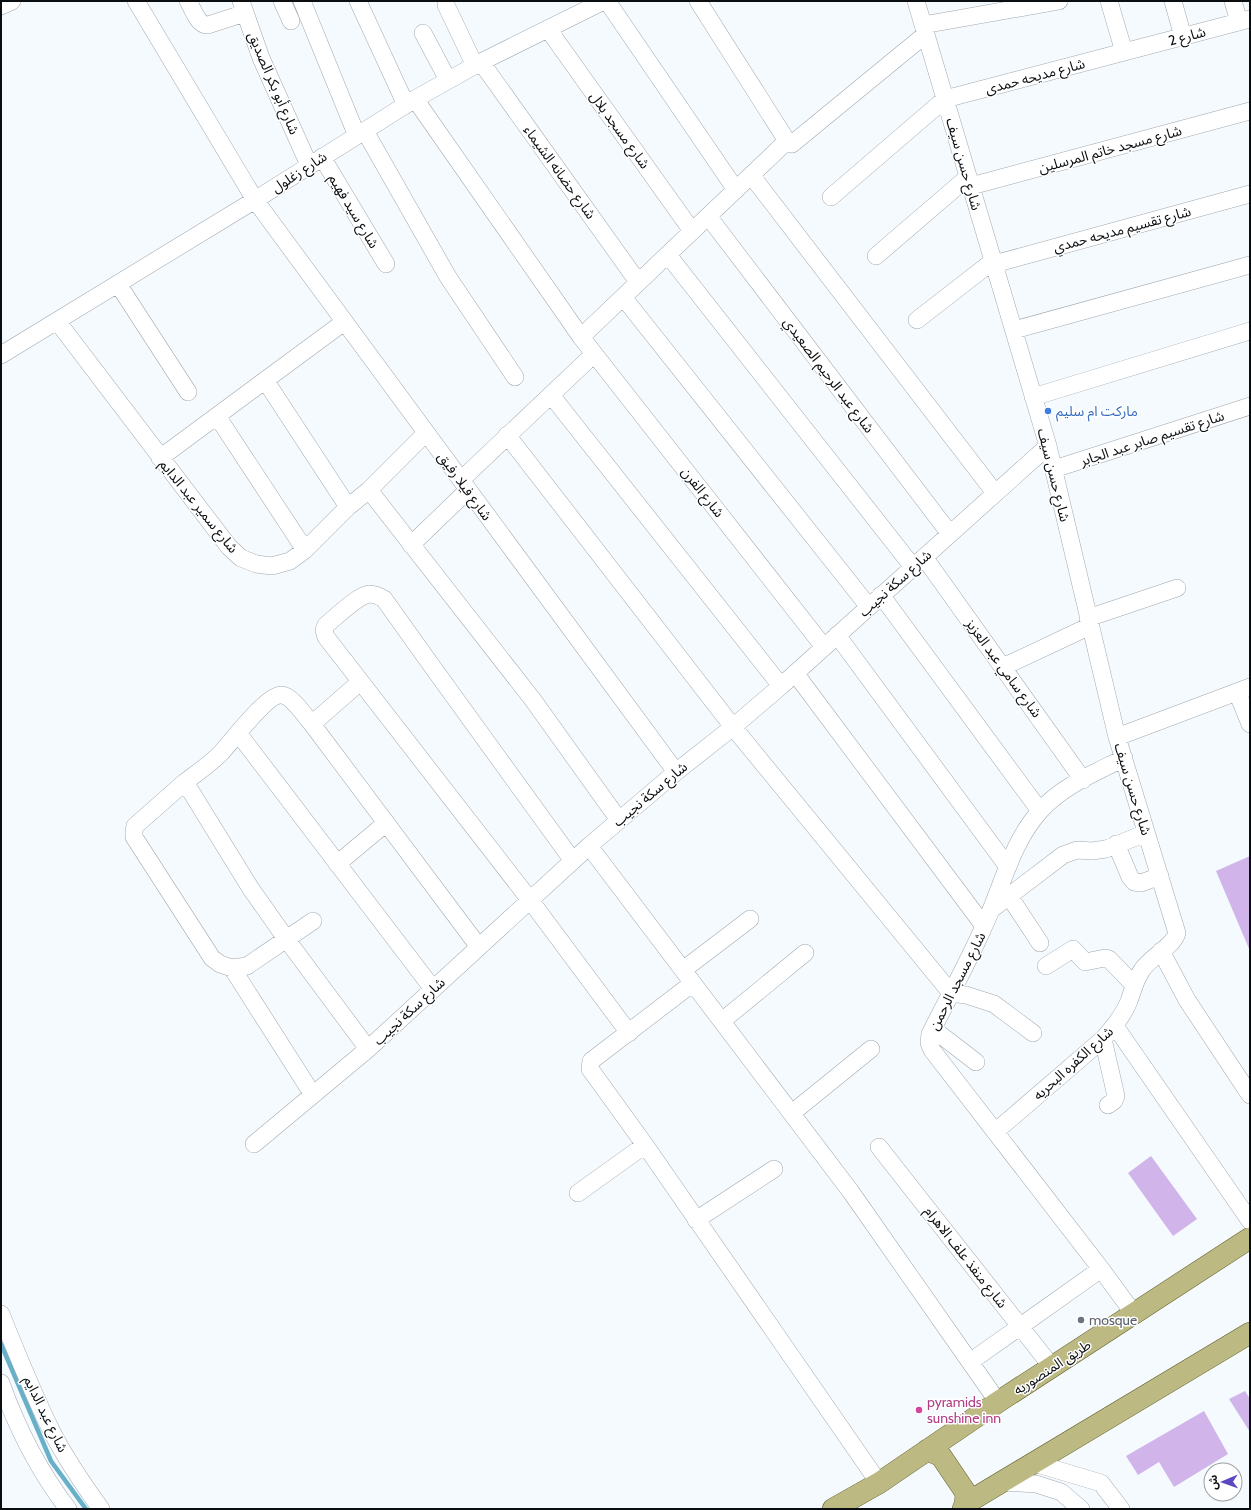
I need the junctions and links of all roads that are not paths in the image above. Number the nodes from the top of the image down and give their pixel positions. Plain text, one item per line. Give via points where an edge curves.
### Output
1 (12, 1) edge
2 (136, 1) edge
3 (188, 1) edge
4 (282, 1) edge
5 (302, 1) edge
6 (358, 1) edge
7 (604, 1) edge
8 (607, 1) edge
9 (698, 1) edge
10 (916, 1) edge
11 (1059, 1) edge
12 (1109, 1) edge
13 (1173, 1) edge
14 (1233, 1) edge
15 (446, 5) dead end
16 (1, 6) edge
17 (243, 7) edge
18 (291, 21) dead end
19 (1244, 21) edge
20 (548, 29) junction
21 (925, 29) junction
22 (423, 33) dead end
23 (1183, 37) junction
24 (1124, 52) junction
25 (478, 64) junction
26 (448, 80) junction
27 (945, 99) junction
28 (410, 102) junction
29 (1250, 111) edge
30 (361, 133) junction
31 (787, 141) junction
32 (315, 161) junction
33 (751, 175) junction
34 (970, 182) junction
35 (736, 190) junction
36 (1250, 194) edge
37 (831, 197) dead end
38 (255, 200) junction
39 (708, 216) junction
40 (692, 231) junction
41 (668, 255) junction
42 (876, 256) dead end
43 (994, 263) junction
44 (386, 264) dead end
45 (1250, 265) edge
46 (638, 282) junction
47 (118, 284) junction
48 (623, 297) junction
49 (917, 320) dead end
50 (57, 321) junction
51 (344, 322) junction
52 (1014, 330) junction
53 (1250, 331) edge
54 (582, 337) junction
55 (594, 354) junction
56 (1, 355) edge
57 (515, 377) dead end
58 (265, 380) junction
59 (188, 392) dead end
60 (551, 395) junction
61 (1033, 397) junction
62 (1250, 406) edge
63 (217, 416) junction
64 (426, 433) junction
65 (507, 436) junction
66 (1048, 446) junction
67 (160, 458) junction
68 (1054, 469) junction
69 (464, 485) junction
70 (369, 490) junction
71 (995, 493) junction
72 (348, 507) junction
73 (950, 534) junction
74 (411, 545) junction
75 (305, 550) junction
76 (918, 562) junction
77 (1177, 588) dead end
78 (882, 595) junction
79 (869, 607) junction
80 (1089, 622) junction
81 (837, 636) junction
82 (824, 647) junction
83 (1003, 667) junction
84 (795, 673) junction
85 (360, 682) junction
86 (781, 686) junction
87 (1243, 690) edge
88 (312, 724) junction
89 (1250, 724) edge
90 (733, 727) junction
91 (238, 733) junction
92 (1118, 737) junction
93 (1124, 758) junction
94 (676, 772) junction
95 (1083, 780) junction
96 (185, 782) junction
97 (1040, 811) junction
98 (619, 820) junction
99 (385, 824) junction
100 (1146, 833) junction
101 (1116, 844) junction
102 (590, 846) junction
103 (573, 861) junction
104 (337, 864) junction
105 (1008, 867) junction
106 (1160, 876) junction
107 (1009, 896) junction
108 (530, 900) junction
109 (991, 909) junction
110 (750, 919) dead end
111 (313, 921) dead end
112 (984, 926) junction
113 (1176, 928) joint
114 (287, 940) junction
115 (1040, 943) dead end
116 (479, 947) junction
117 (1161, 951) junction
118 (805, 953) dead end
119 (1046, 966) dead end
120 (232, 968) junction
121 (688, 976) junction
122 (1134, 985) junction
123 (433, 989) junction
124 (951, 993) junction
125 (722, 1021) junction
126 (1115, 1026) junction
127 (933, 1029) junction
128 (629, 1033) junction
129 (1034, 1033) dead end
130 (1103, 1039) junction
131 (368, 1049) junction
132 (871, 1049) dead end
133 (976, 1062) dead end
134 (313, 1095) junction
135 (1250, 1095) edge
136 (1108, 1105) dead end
137 (792, 1113) junction
138 (994, 1132) junction
139 (254, 1144) dead end
140 (645, 1145) junction
141 (879, 1147) dead end
142 (774, 1170) dead end
143 (578, 1193) dead end
144 (696, 1220) junction
145 (1250, 1221) edge
146 (1250, 1238) edge
147 (1101, 1269) junction
148 (1, 1314) edge
149 (1134, 1314) junction
150 (1021, 1327) junction
151 (1250, 1333) edge
152 (970, 1362) junction
153 (1052, 1367) junction
154 (1, 1383) edge
155 (998, 1402) junction
156 (927, 1450) junction
157 (1034, 1463) junction
158 (72, 1466) junction
159 (47, 1479) junction
160 (879, 1482) junction
161 (1003, 1482) junction
162 (964, 1507) edge
163 (68, 1509) edge
164 (101, 1509) edge
165 (833, 1509) edge
166 (1081, 1509) edge
167 (1121, 1509) edge

1 - 16 street
2 - 38 street, شارع فيلا رفيق
3 - 17 street via 204,26
4 - 18 street
5 - 30 street
6 - 28 street, شارع الفرن
7 - 20 street, شارع زغلول
8 - 35 street
9 - 31 street
10 - 21 street, شارع حسن سيف
11 - 21 street
12 - 24 street
13 - 23 street
14 - 19 street
15 - 25 street, شارع حضانه الشيماء
17 - 32 street, شارع أبو بكر الصديق via 261,58
19 - 23 street, شارع 2
20 - 25 street, شارع زغلول
20 - 40 street, شارع مسجد بلال
21 - 27 street, شارع حسن سيف
21 - 31 street via 795,142 792,144
22 - 26 street
23 - 24 street, شارع 2
24 - 27 street, شارع مديحه حمدى
25 - 26 street, شارع زغلول
25 - 46 street, شارع حضانه الشيماء
26 - 28 street, شارع زغلول
27 - 34 street, شارع حسن سيف
27 - 37 street
28 - 30 street, شارع زغلول
28 - 54 street, شارع الفرن
29 - 34 street, شارع مسجد خاتم المرسلين
30 - 32 street, شارع زغلول
30 - 57 street via 448,277
31 - 33 street
32 - 38 street, شارع زغلول
32 - 44 street, شارع سيد فهيم
33 - 35 street
33 - 71 street
34 - 42 street
34 - 43 street, شارع حسن سيف
35 - 39 street
36 - 43 street, شارع تقسيم مديحه حمدي
38 - 47 street, شارع زغلول
38 - 51 street, شارع فيلا رفيق
39 - 40 street
39 - 73 street, شارع عبد الرحيم الصعيدي
40 - 41 street
41 - 46 street
41 - 76 street, شارع سامي عبد العزيز
43 - 49 street
43 - 52 street, شارع حسن سيف
45 - 52 street
46 - 48 street
47 - 50 street, شارع زغلول
47 - 59 street
48 - 54 street
48 - 79 street
50 - 56 street, شارع زغلول
50 - 67 street, شارع سمير عبد الدايم
51 - 58 street
51 - 64 street, شارع فيلا رفيق
52 - 61 street, شارع حسن سيف
53 - 61 street
54 - 55 street, شارع الفرن
55 - 60 street
55 - 82 street, شارع الفرن
58 - 63 street
58 - 72 street
60 - 65 street
60 - 86 street
61 - 66 street, شارع حسن سيف
62 - 68 street, شارع تقسيم صابر عبد الجابر
63 - 67 street
63 - 75 street
64 - 69 street, شارع فيلا رفيق
64 - 70 street, شارع سمير عبد الدايم
65 - 69 street
65 - 90 street
66 - 68 street, شارع حسن سيف
66 - 71 street, شارع سكة نجيب
67 - 75 street, شارع سمير عبد الدايم via 229,547 241,558 256,564 272,566 290,562
68 - 80 street, شارع حسن سيف
69 - 74 street
69 - 94 street, شارع فيلا رفيق
70 - 72 street, شارع سمير عبد الدايم
70 - 74 street
71 - 73 street, شارع سكة نجيب
72 - 75 street, شارع سمير عبد الدايم
73 - 76 street, شارع سكة نجيب
74 - 98 street via 532,700
76 - 78 street, شارع سكة نجيب
76 - 83 street, شارع سامي عبد العزيز
77 - 80 street
78 - 79 street, شارع سكة نجيب
78 - 97 street
79 - 81 street, شارع سكة نجيب
80 - 83 street
80 - 92 street, شارع حسن سيف
81 - 82 street, شارع سكة نجيب
81 - 105 street
82 - 84 street, شارع سكة نجيب
83 - 95 street, شارع سامي عبد العزيز
84 - 86 street, شارع سكة نجيب
84 - 112 street
85 - 88 street
85 - 103 street via 326,637 324,630 326,625 361,597 377,595 384,599
85 - 108 street
86 - 90 street, شارع سكة نجيب
87 - 89 street
87 - 92 street
88 - 91 street via 289,698 277,695
88 - 99 street
90 - 94 street, شارع سكة نجيب
90 - 124 street
91 - 96 street via 220,754
91 - 104 street
92 - 93 street, شارع حسن سيف
93 - 95 street, شارع مسجد الرحمن
93 - 100 street, شارع حسن سيف
94 - 98 street, شارع سكة نجيب
95 - 97 street, شارع مسجد الرحمن via 1052,798
96 - 114 street via 251,889
96 - 120 street via 136,826 134,837 212,958
97 - 105 street, شارع مسجد الرحمن via 1028,826
98 - 102 street, شارع سكة نجيب
99 - 104 street
99 - 116 street
100 - 101 street
100 - 106 street, شارع حسن سيف
101 - 106 street via 1134,882 1141,883
101 - 107 street via 1099,850 1078,850 1063,855
102 - 103 street, شارع سكة نجيب
102 - 121 street
103 - 108 street, شارع سكة نجيب
104 - 123 street
105 - 109 street, شارع مسجد الرحمن
106 - 113 street, شارع حسن سيف
107 - 109 street
107 - 115 street
108 - 116 street, شارع سكة نجيب
108 - 128 street
109 - 112 street, شارع مسجد الرحمن
110 - 121 street
111 - 114 street
112 - 124 street, شارع مسجد الرحمن
113 - 117 street, شارع الكفره البحريه via 1176,938
114 - 120 street via 247,966
114 - 131 street
116 - 123 street, شارع سكة نجيب
117 - 122 street, شارع الكفره البحريه via 1142,969
117 - 135 street via 1187,1000
118 - 125 street
119 - 122 street via 1073,949 1085,962 1109,959
120 - 134 street
121 - 125 street
121 - 128 street
122 - 126 street, شارع الكفره البحريه
123 - 131 street, شارع سكة نجيب
124 - 127 street, شارع مسجد الرحمن
124 - 129 street via 994,1004
125 - 137 street
126 - 130 street, شارع الكفره البحريه
126 - 145 street
127 - 133 street
127 - 138 street, شارع مسجد الرحمن via 929,1038 932,1050
128 - 140 street via 591,1061 590,1069
130 - 136 street via 1116,1096
130 - 138 street, شارع الكفره البحريه
131 - 134 street, شارع سكة نجيب
132 - 137 street
134 - 139 street, شارع سكة نجيب
137 - 152 street via 851,1192
138 - 147 street, شارع مسجد الرحمن
140 - 143 street
140 - 144 street
141 - 150 street, شارع منفذ علف الاهرام
142 - 144 street
144 - 160 street
146 - 149 main road, طريق المنصوريه
147 - 149 street, شارع مسجد الرحمن
147 - 150 street
148 - 158 street, شارع عبد الدايم via 34,1394
149 - 153 main road, طريق المنصوريه
150 - 152 street
150 - 153 street, شارع منفذ علف الاهرام
151 - 157 main road
152 - 155 street
153 - 155 main road, طريق المنصوريه
154 - 159 street, شارع عبد الدايم via 20,1429
155 - 156 main road, طريق المنصوريه
156 - 160 main road, طريق المنصوريه
156 - 162 main road via 941,1456 964,1490
157 - 161 main road
157 - 167 street via 1101,1483
158 - 159 street
158 - 164 street, شارع عبد الدايم
159 - 163 street, شارع عبد الدايم
160 - 165 main road, طريق المنصوريه
161 - 162 main road
161 - 166 street via 1036,1484 1061,1492

